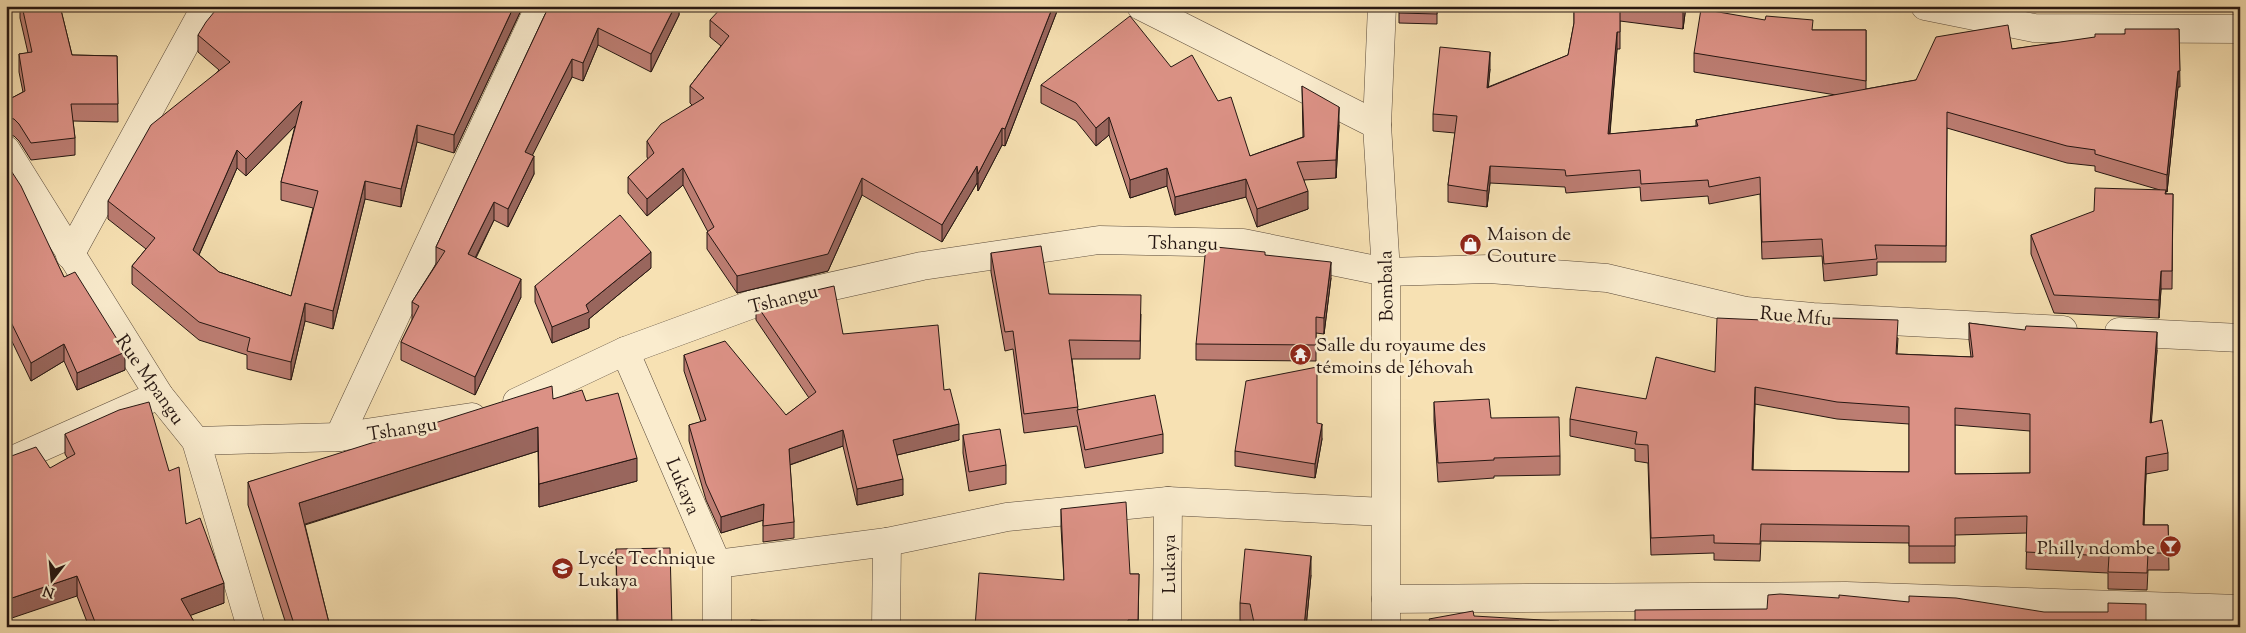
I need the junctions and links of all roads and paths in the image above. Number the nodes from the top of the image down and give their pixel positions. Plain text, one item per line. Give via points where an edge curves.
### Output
1 (206, 6) edge
2 (540, 6) edge
3 (1141, 6) edge
4 (1382, 6) edge
5 (1925, 6) edge
6 (2240, 29) edge
7 (1377, 125) junction
8 (6, 150) edge
9 (70, 255) junction
10 (1386, 272) junction
11 (2240, 338) edge
12 (625, 351) junction
13 (159, 395) junction
14 (339, 437) junction
15 (196, 441) junction
16 (6, 463) edge
17 (1168, 501) junction
18 (1384, 512) junction
19 (887, 542) junction
20 (717, 564) junction
21 (1386, 599) junction
22 (2240, 610) edge
23 (251, 627) edge
24 (717, 627) edge
25 (886, 627) edge
26 (1167, 627) edge
27 (1386, 627) edge

1 - 9 street
2 - 14 street
3 - 7 street
4 - 7 street, Bombala
5 - 6 street via 2034,28
7 - 10 street, Bombala
8 - 9 street, Rue Mpangu
9 - 13 street, Rue Mpangu
10 - 11 street, Rue Mfu via 1489,269 1607,278 1746,310 1813,317
10 - 12 street, Tshangu via 1243,243 1099,240 922,266 753,304
10 - 18 street, Bombala
12 - 14 street, Tshangu via 486,415
12 - 20 street, Lukaya
13 - 15 street, Rue Mpangu
13 - 16 street
14 - 15 street, Tshangu
15 - 23 street, Rue Mpangu
17 - 18 street
17 - 19 street via 1007,517
17 - 26 street, Lukaya
18 - 21 street, Bombala
19 - 20 street
19 - 25 street
20 - 24 street, Lukaya
21 - 22 street via 1846,596
21 - 27 street, Bombala

